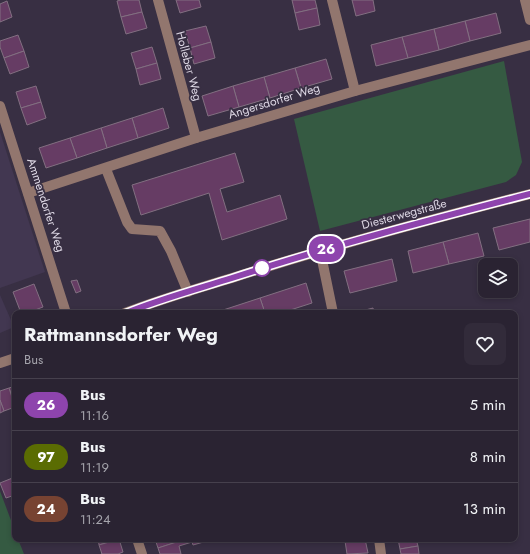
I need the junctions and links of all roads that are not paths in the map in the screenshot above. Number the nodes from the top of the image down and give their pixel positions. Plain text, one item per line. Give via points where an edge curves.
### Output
1 (158, 0) edge
2 (332, 0) edge
3 (525, 0) edge
4 (530, 20) edge
5 (530, 45) edge
6 (354, 91) junction
7 (0, 106) edge
8 (196, 138) junction
9 (106, 169) junction
10 (28, 193) junction
11 (530, 194) edge
12 (320, 250) junction
13 (188, 292) junction
14 (65, 310) edge
15 (134, 310) edge
16 (332, 310) edge
17 (12, 359) edge
18 (0, 364) edge
19 (138, 542) edge
20 (379, 542) edge
21 (142, 554) edge
22 (381, 554) edge

1 - 8 street, Holleber Weg
2 - 6 street
3 - 4 street
5 - 6 street, Angersdorfer Weg
6 - 8 street, Angersdorfer Weg
7 - 10 street, Ammendorfer Weg
8 - 9 street, Angersdorfer Weg
9 - 10 street, Angersdorfer Weg
9 - 13 street via 132,229 160,231
10 - 14 street, Ammendorfer Weg
11 - 12 street, Diesterwegstraße
12 - 13 street, Diesterwegstraße
12 - 16 street
13 - 15 street, Diesterwegstraße
17 - 18 street
19 - 21 street
20 - 22 street

